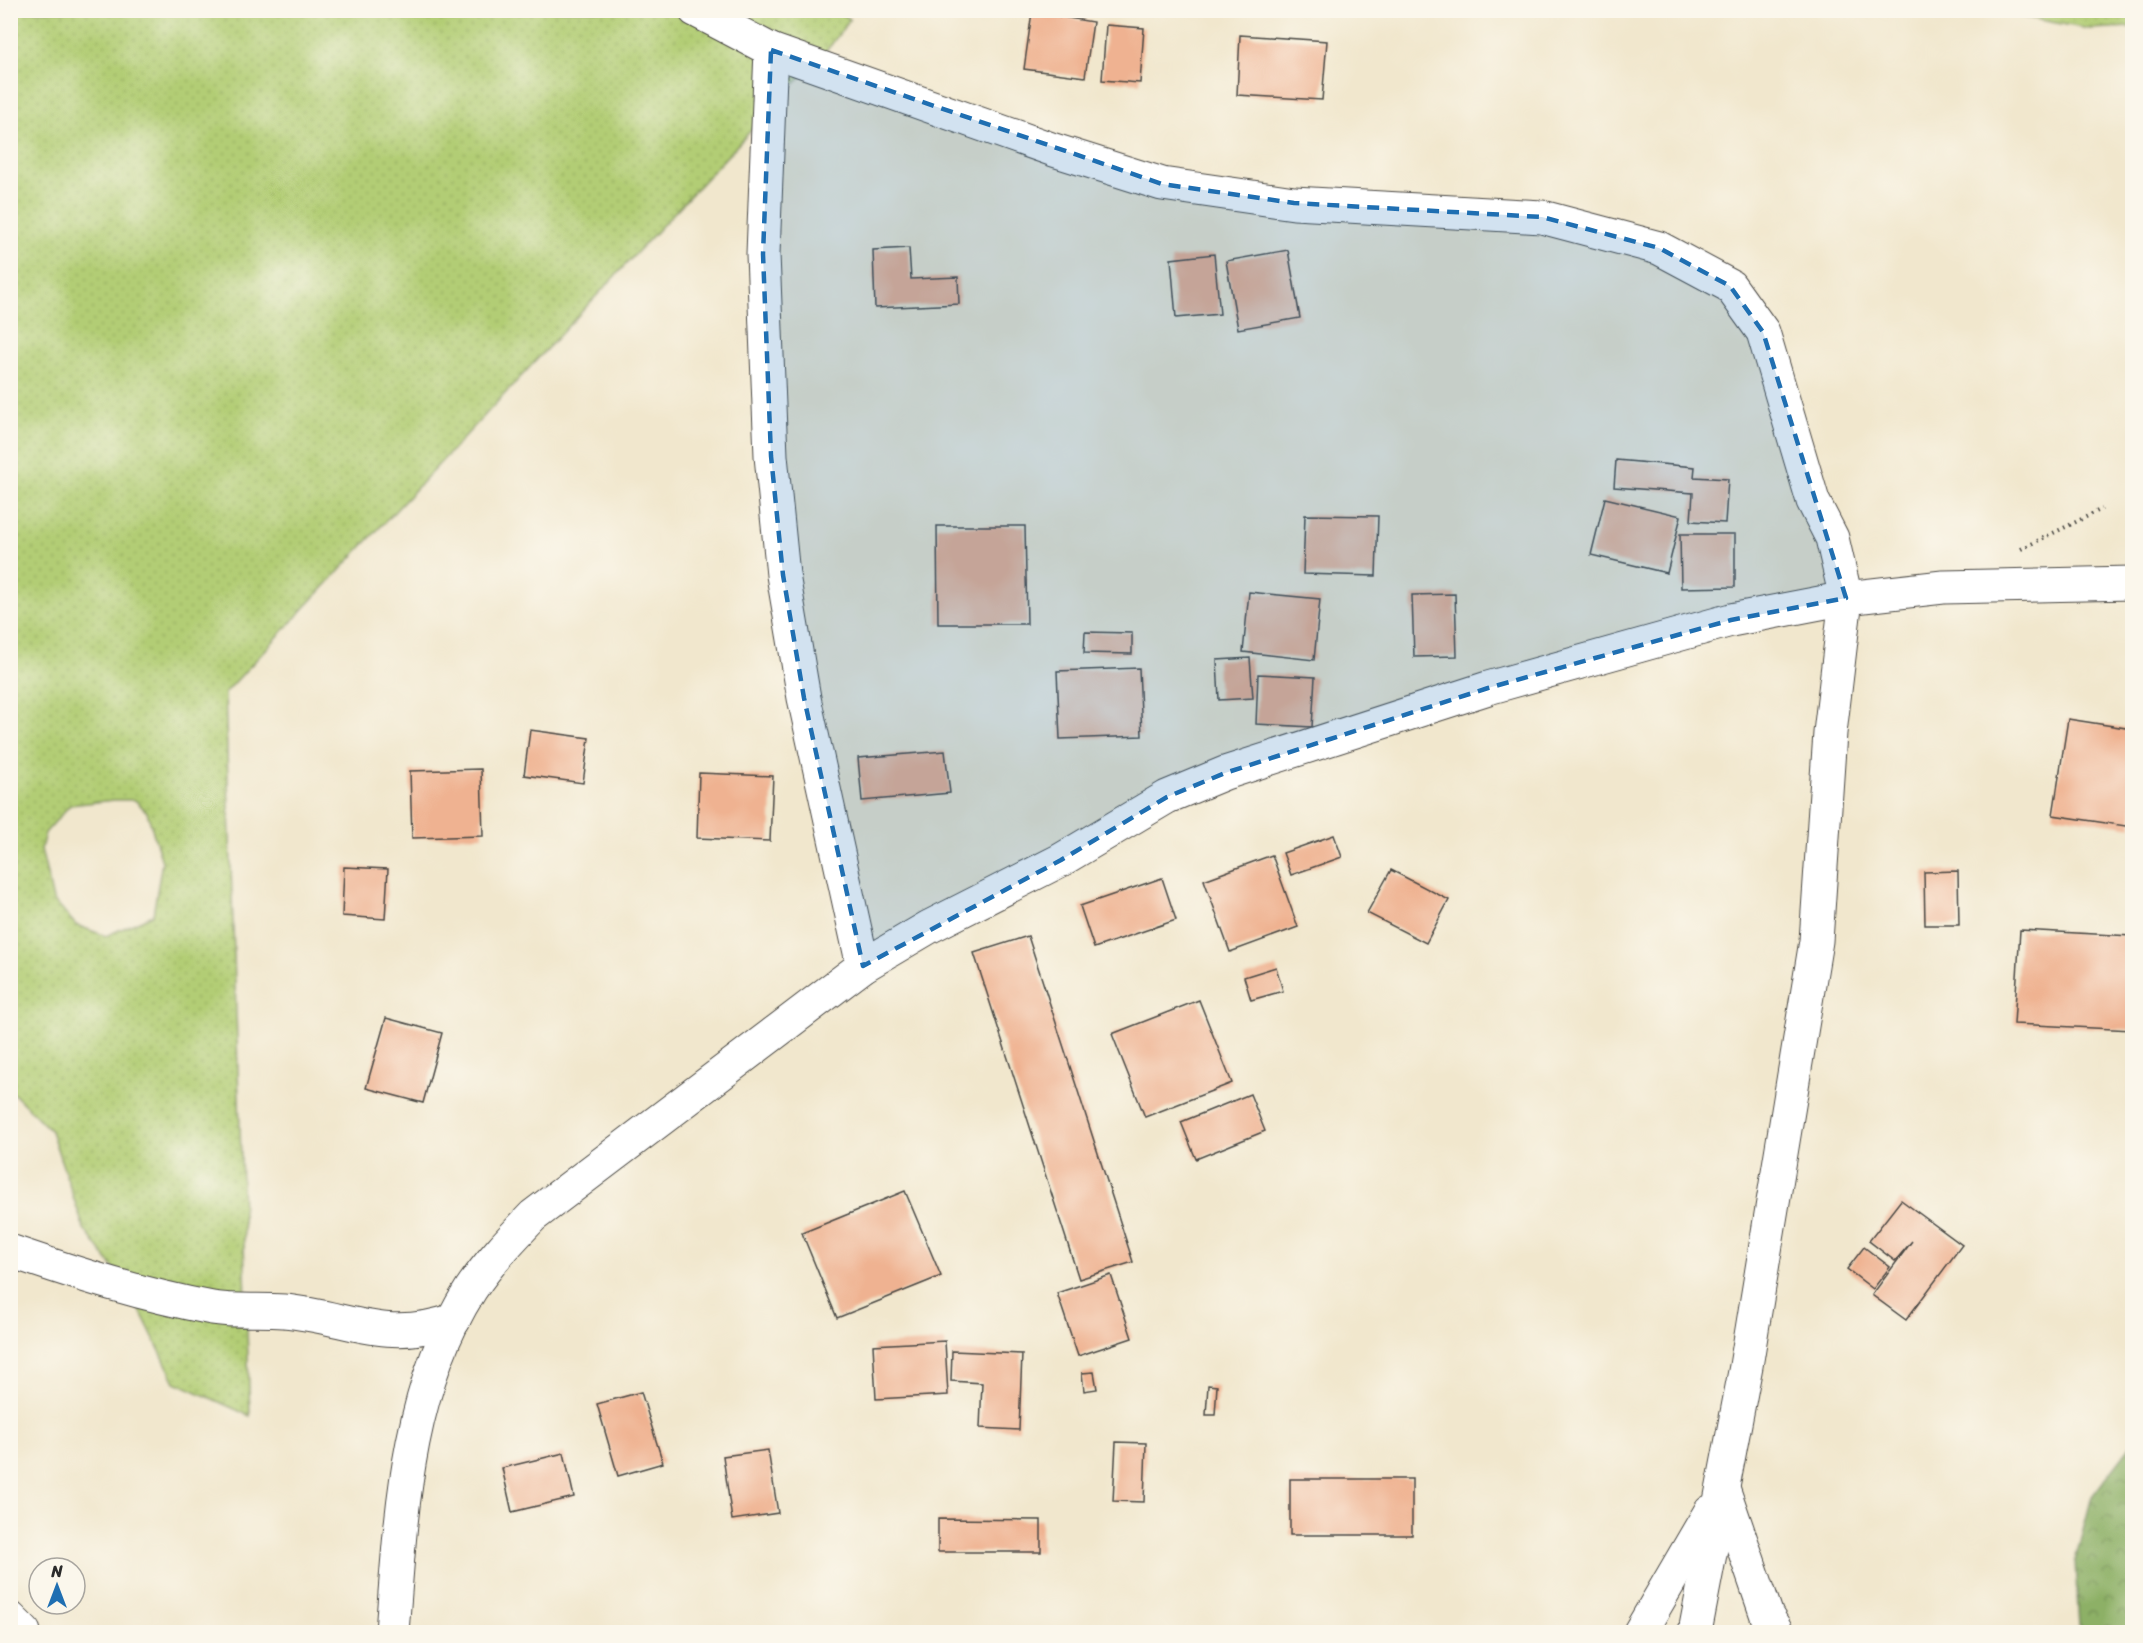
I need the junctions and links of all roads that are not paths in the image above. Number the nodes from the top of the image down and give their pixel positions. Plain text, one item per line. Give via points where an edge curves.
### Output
1 (695, 10) edge
2 (771, 50) junction
3 (2133, 583) edge
4 (1846, 598) junction
5 (863, 966) junction
6 (10, 1251) edge
7 (454, 1320) junction
8 (1724, 1490) junction
9 (10, 1618) edge
10 (24, 1632) edge
11 (392, 1632) edge
12 (1640, 1632) edge
13 (1695, 1632) edge
14 (1777, 1632) edge

1 - 2 street
2 - 4 street via 1162,184 1294,203 1542,217 1659,248 1730,285 1763,332 1813,501 1832,538
2 - 5 street via 764,254 771,456 782,563 804,698
3 - 4 street via 1943,587
4 - 5 street via 1731,620 1499,685 1225,773 1167,797 1061,860 929,927
4 - 8 street via 1830,734 1816,941
5 - 7 street via 533,1216 498,1253
6 - 7 street via 130,1290 214,1308 284,1311 386,1331 434,1327
7 - 11 street via 439,1352 407,1468
8 - 12 street
8 - 13 street
8 - 14 street via 1767,1617
9 - 10 street

